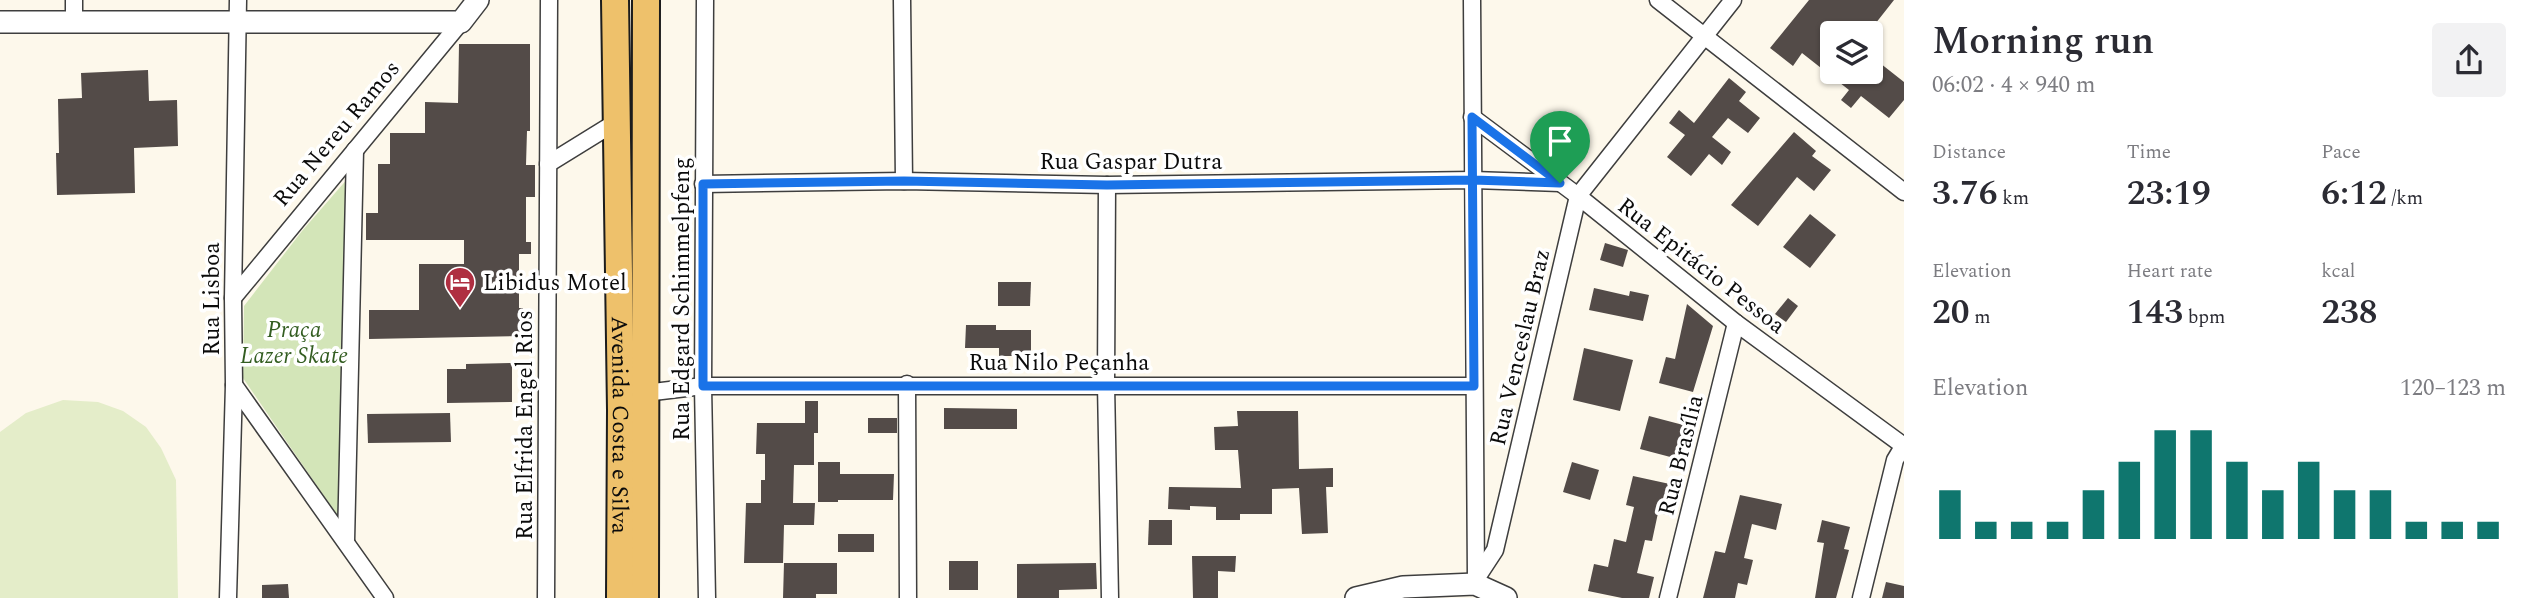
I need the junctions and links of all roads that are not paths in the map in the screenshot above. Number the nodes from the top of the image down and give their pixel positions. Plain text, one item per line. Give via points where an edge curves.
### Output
1 (478, 0) edge
2 (549, 0) edge
3 (615, 0) edge
4 (646, 0) edge
5 (705, 0) edge
6 (902, 0) edge
7 (1472, 0) edge
8 (1658, 0) edge
9 (1733, 0) edge
10 (74, 11) edge
11 (239, 11) edge
12 (0, 22) edge
13 (461, 22) junction
14 (1705, 36) junction
15 (1472, 117) junction
16 (616, 122) junction
17 (355, 150) junction
18 (548, 164) junction
19 (1473, 180) junction
20 (904, 181) junction
21 (1560, 183) junction
22 (703, 184) junction
23 (1107, 185) junction
24 (1904, 192) edge
25 (1577, 197) junction
26 (233, 298) junction
27 (1736, 323) junction
28 (907, 384) junction
29 (1106, 384) junction
30 (234, 385) junction
31 (703, 386) junction
32 (1474, 386) junction
33 (645, 393) junction
34 (1904, 446) edge
35 (346, 541) junction
36 (1475, 582) junction
37 (229, 598) edge
38 (385, 598) edge
39 (546, 598) edge
40 (620, 598) edge
41 (645, 598) edge
42 (707, 598) edge
43 (908, 598) edge
44 (1110, 598) edge
45 (1356, 598) edge
46 (1506, 598) edge
47 (1668, 598) edge
48 (1861, 598) edge

1 - 13 street, Rua Nereu Ramos
2 - 18 street, Rua Elfrida Engel Rios
3 - 16 main road, Avenida Costa e Silva
4 - 33 main road, Avenida Costa e Silva
5 - 22 street, Rua Edgard Schimmelpfeng
6 - 20 street
7 - 15 street
8 - 14 street
9 - 14 street, Rua Venceslau Braz
10 - 11 street
10 - 12 street
11 - 13 street
11 - 26 street, Rua Lisboa
13 - 17 street, Rua Nereu Ramos
14 - 24 street
14 - 25 street, Rua Venceslau Braz
15 - 19 street
15 - 21 street, Rua Epitácio Pessoa
16 - 18 street
16 - 40 main road, Avenida Costa e Silva
17 - 26 street, Rua Nereu Ramos
17 - 35 street
18 - 39 street, Rua Elfrida Engel Rios
19 - 21 street, Rua Gaspar Dutra
19 - 23 street, Rua Gaspar Dutra
19 - 32 street
20 - 22 street, Rua Gaspar Dutra
20 - 23 street, Rua Gaspar Dutra
21 - 25 street, Rua Epitácio Pessoa
22 - 31 street, Rua Edgard Schimmelpfeng
23 - 29 street
25 - 27 street, Rua Epitácio Pessoa
25 - 36 street, Rua Venceslau Braz via 1495,550
26 - 30 street, Rua Lisboa
27 - 34 street, Rua Epitácio Pessoa
27 - 47 street, Rua Brasília
28 - 29 street, Rua Nilo Peçanha
28 - 31 street, Rua Nilo Peçanha
28 - 43 street
29 - 32 street, Rua Nilo Peçanha
29 - 44 street
30 - 35 street
30 - 37 street, Rua Lisboa
31 - 33 street, Rua Nilo Peçanha
31 - 42 street, Rua Edgard Schimmelpfeng
32 - 36 street
33 - 41 main road, Avenida Costa e Silva
34 - 48 street via 1895,460
35 - 38 street
36 - 45 street via 1403,587
36 - 46 street

